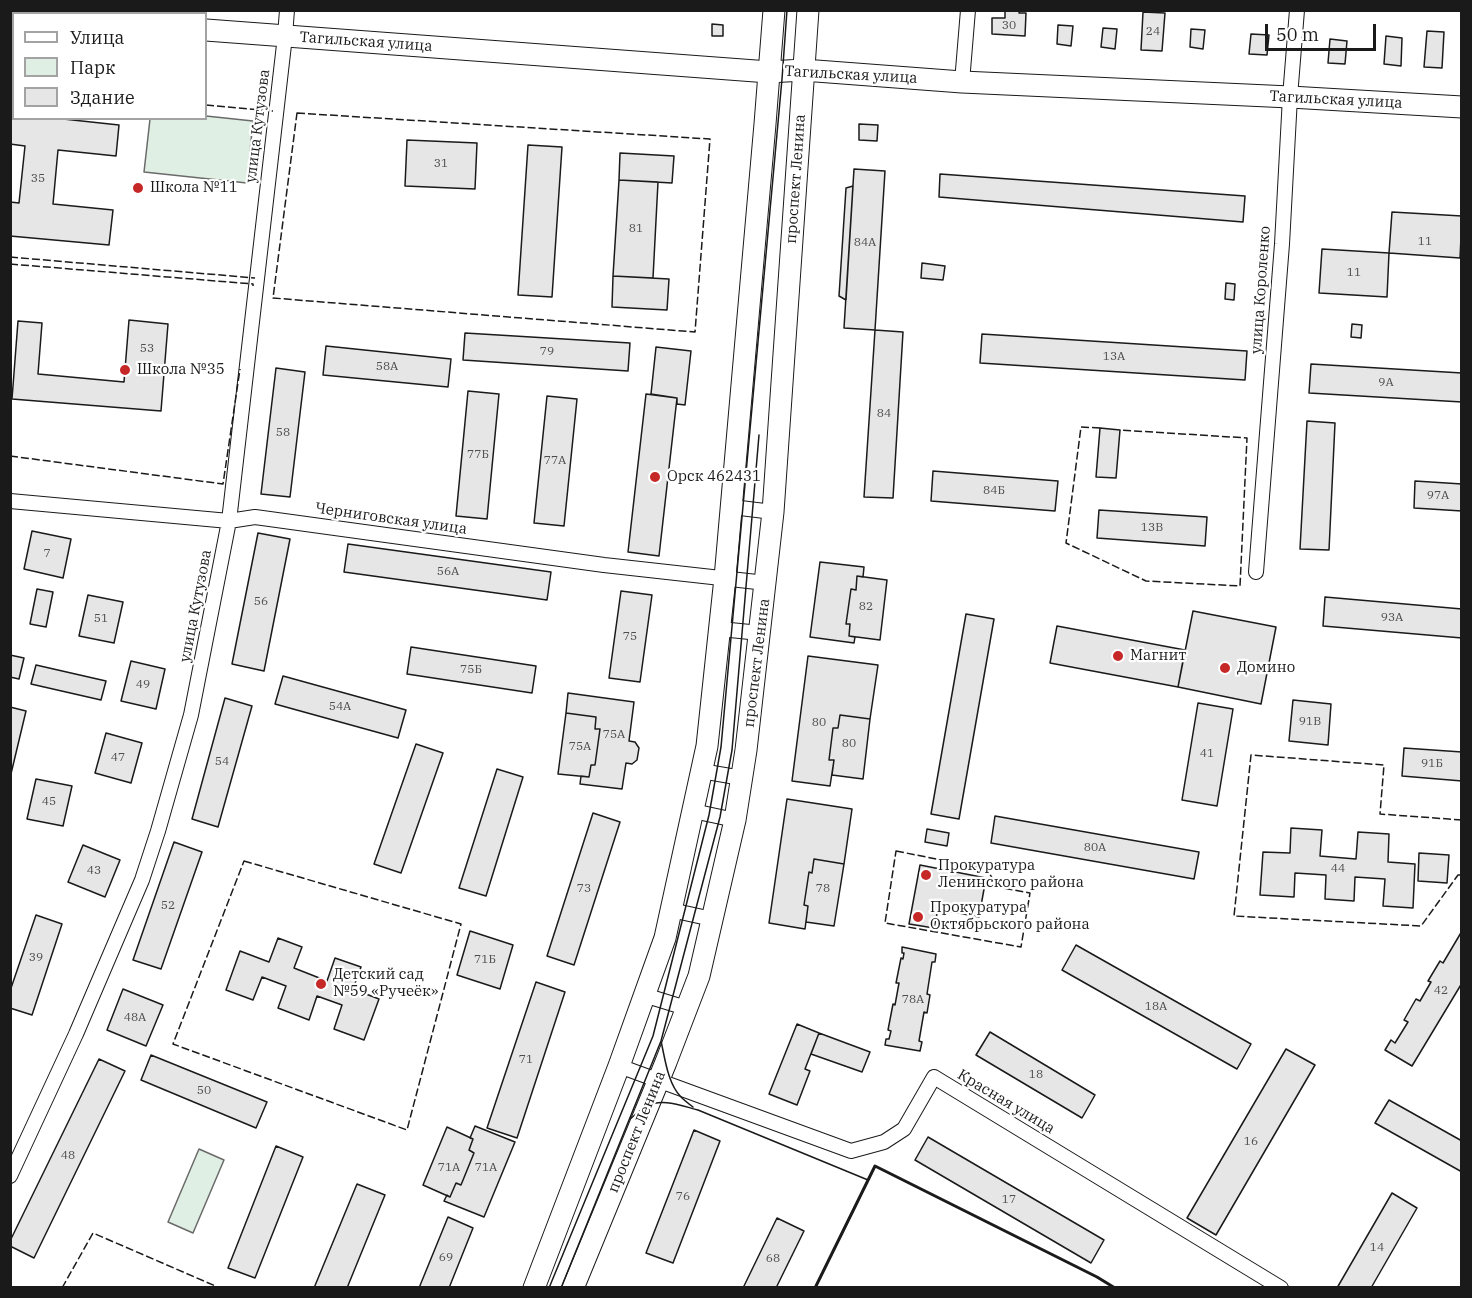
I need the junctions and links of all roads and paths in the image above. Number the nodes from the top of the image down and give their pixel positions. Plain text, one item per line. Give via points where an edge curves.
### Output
1 (287, 10) edge
2 (774, 10) edge
3 (808, 10) edge
4 (968, 10) edge
5 (1297, 10) edge
6 (207, 30) edge
7 (285, 36) junction
8 (803, 70) junction
9 (769, 72) junction
10 (962, 82) junction
11 (1290, 97) junction
12 (1461, 107) edge
13 (10, 501) edge
14 (732, 507) junction
15 (773, 512) junction
16 (229, 522) junction
17 (1256, 572) dead end
18 (725, 578) junction
19 (766, 583) junction
20 (720, 629) junction
21 (760, 633) junction
22 (701, 771) junction
23 (742, 778) junction
24 (693, 811) junction
25 (735, 820) junction
26 (671, 910) junction
27 (712, 920) junction
28 (644, 995) junction
29 (686, 1008) junction
30 (619, 1066) junction
31 (658, 1080) junction
32 (10, 1176) edge
33 (534, 1287) edge
34 (573, 1287) edge
35 (1281, 1287) edge

1 - 7 street, улица Кутузова
2 - 9 main road
3 - 8 main road, проспект Ленина
4 - 10 street
5 - 11 street, улица Короленко
6 - 7 main road, Тагильская улица
7 - 9 main road, Тагильская улица
7 - 16 street, улица Кутузова
8 - 9 main road, Тагильская улица
8 - 10 main road, Тагильская улица
8 - 15 main road, проспект Ленина
9 - 14 main road
10 - 11 main road, Тагильская улица
11 - 12 main road, Тагильская улица
11 - 17 street, улица Короленко
13 - 16 street, Черниговская улица
14 - 15 street
14 - 18 main road
15 - 19 main road, проспект Ленина
16 - 18 street, Черниговская улица via 255,517
16 - 32 street, улица Кутузова via 191,715 142,880
18 - 19 street, Черниговская улица
18 - 20 main road
19 - 21 main road, проспект Ленина
20 - 21 street
20 - 22 main road
21 - 23 main road, проспект Ленина
22 - 23 street
22 - 24 main road
23 - 25 main road, проспект Ленина
24 - 25 street
24 - 26 main road
25 - 27 main road, проспект Ленина
26 - 27 street
26 - 28 main road
27 - 29 main road, проспект Ленина via 699,975
28 - 29 street
28 - 30 main road
29 - 31 main road, проспект Ленина
30 - 31 street, Красная улица
30 - 33 main road
31 - 34 main road, проспект Ленина
31 - 35 street, Красная улица via 851,1151 884,1142 904,1129 934,1077

